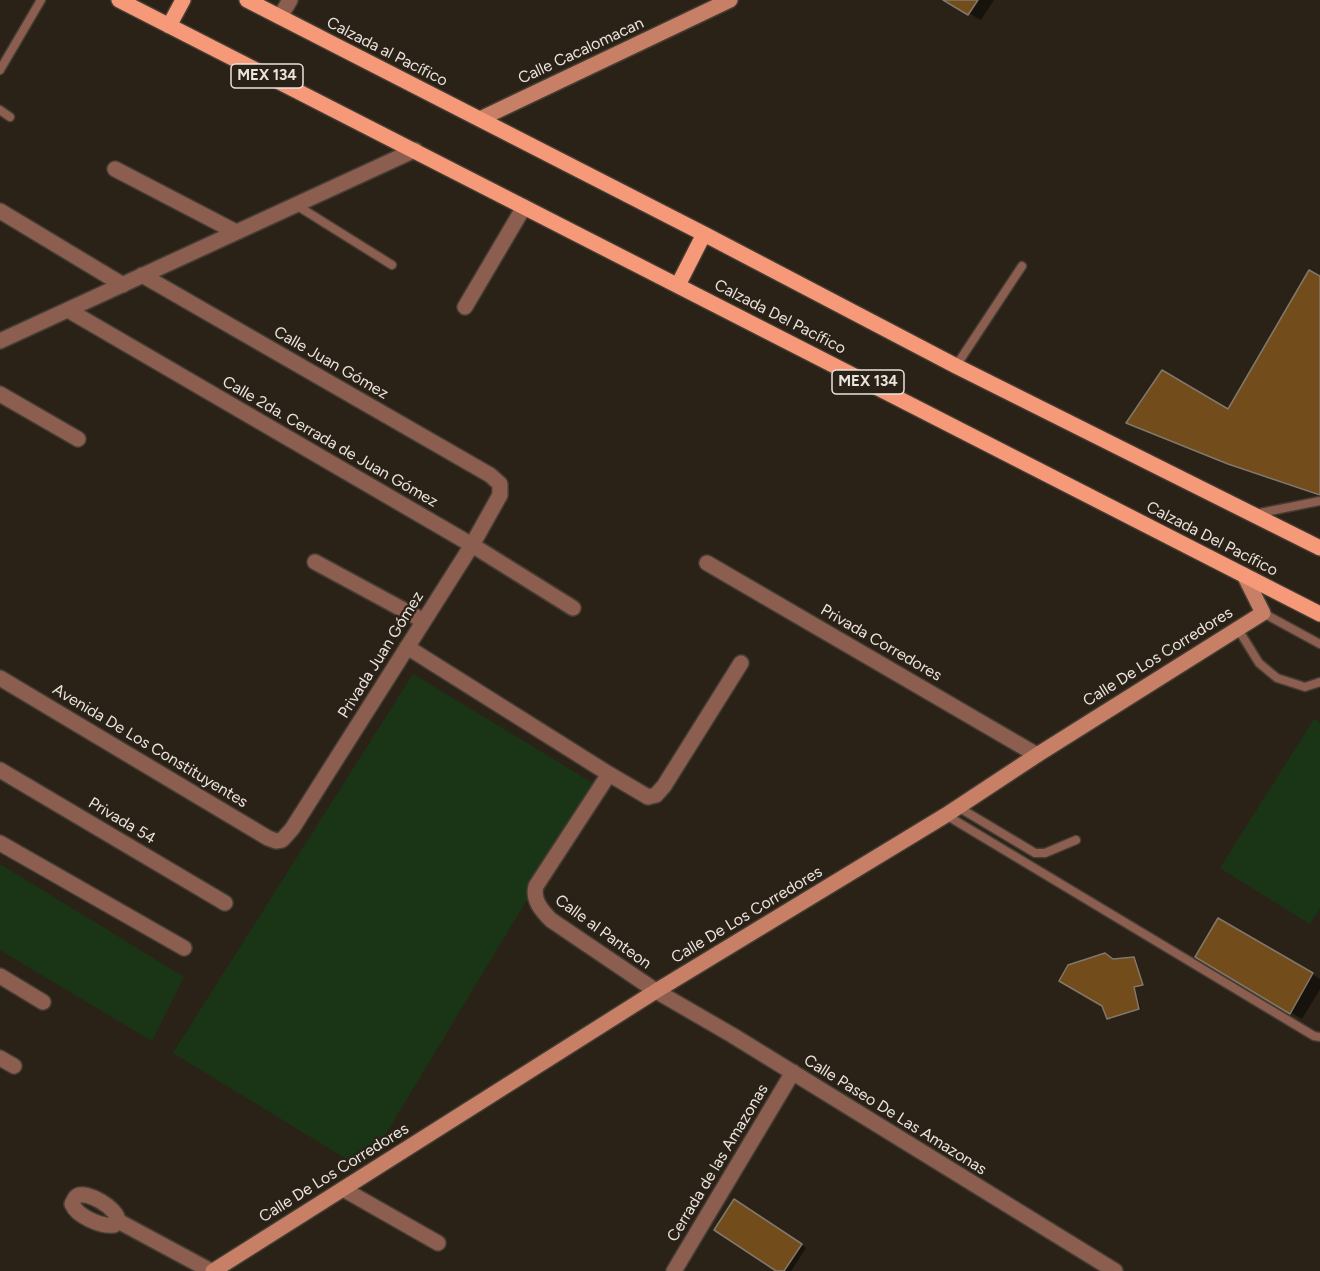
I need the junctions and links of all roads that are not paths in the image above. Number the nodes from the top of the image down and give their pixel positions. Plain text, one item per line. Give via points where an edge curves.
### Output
1 (41, 0) edge
2 (119, 0) edge
3 (183, 0) edge
4 (247, 0) edge
5 (290, 0) edge
6 (730, 0) edge
7 (280, 17) junction
8 (169, 26) junction
9 (0, 70) edge
10 (0, 111) edge
11 (10, 117) dead end
12 (480, 119) junction
13 (416, 150) junction
14 (115, 169) dead end
15 (296, 205) junction
16 (524, 207) junction
17 (0, 211) edge
18 (236, 232) junction
19 (704, 234) junction
20 (392, 265) dead end
21 (1022, 266) dead end
22 (142, 275) junction
23 (123, 285) junction
24 (678, 285) junction
25 (465, 307) dead end
26 (68, 310) junction
27 (2, 338) edge
28 (956, 366) junction
29 (0, 394) edge
30 (78, 439) dead end
31 (500, 484) joint
32 (1320, 501) edge
33 (1252, 514) junction
34 (472, 545) junction
35 (1320, 548) edge
36 (315, 562) dead end
37 (707, 563) dead end
38 (1244, 575) junction
39 (573, 608) dead end
40 (1263, 613) junction
41 (1320, 614) edge
42 (424, 621) junction
43 (1238, 629) junction
44 (1320, 645) edge
45 (407, 647) junction
46 (741, 663) dead end
47 (0, 678) edge
48 (1320, 682) edge
49 (1037, 755) junction
50 (0, 770) edge
51 (609, 774) junction
52 (952, 811) junction
53 (282, 840) joint
54 (1076, 840) dead end
55 (0, 843) edge
56 (225, 903) dead end
57 (184, 948) dead end
58 (0, 976) edge
59 (656, 991) junction
60 (44, 1002) dead end
61 (1320, 1037) edge
62 (0, 1058) edge
63 (14, 1066) dead end
64 (793, 1072) junction
65 (343, 1189) junction
66 (118, 1221) dead end
67 (438, 1243) dead end
68 (212, 1271) edge
69 (674, 1271) edge
70 (1115, 1271) edge

1 - 9 lane
2 - 8 main road, MEX 134
3 - 8 main road
4 - 7 main road, Calzada al Pacífico
5 - 7 street
6 - 12 main road, Calle Cacalomacan
7 - 12 main road, Calzada al Pacífico
8 - 13 main road, MEX 134
10 - 11 lane
12 - 19 main road
13 - 15 street
13 - 16 main road, Calzada Del Pacífico / MEX 134
14 - 18 street
15 - 18 street
15 - 20 lane
16 - 24 main road, Calzada Del Pacífico / MEX 134
16 - 25 street
17 - 23 street
18 - 22 street
19 - 24 main road
19 - 28 main road
21 - 28 lane
22 - 23 street
22 - 31 street, Calle Juan Gómez
23 - 26 street
24 - 38 main road, Calzada Del Pacífico / MEX 134
26 - 27 street
26 - 34 street, Calle 2da. Cerrada de Juan Gómez
28 - 33 main road
29 - 30 street
31 - 34 street, Privada Juan Gómez via 500,495
32 - 33 lane
33 - 35 main road
34 - 39 street, Calle 2da. Cerrada de Juan Gómez
34 - 42 street, Privada Juan Gómez
36 - 42 street
37 - 49 street, Privada Corredores
38 - 40 main road
38 - 41 main road, Calzada Del Pacífico / MEX 134
40 - 43 main road, Calle De Los Corredores
40 - 44 lane
42 - 45 street, Privada Juan Gómez
43 - 48 lane via 1259,663 1277,678 1305,687
43 - 49 main road, Calle De Los Corredores
45 - 51 street
45 - 53 street, Privada Juan Gómez
46 - 51 street via 656,795 645,796
47 - 53 street, Avenida De Los Constituyentes via 268,838
49 - 52 main road, Calle De Los Corredores
50 - 56 street, Privada 54
51 - 59 street, Calle al Panteon via 536,886 535,897 551,920
52 - 54 lane via 1035,853 1045,853
52 - 59 main road, Calle De Los Corredores
52 - 61 lane
55 - 57 street
58 - 60 street
59 - 64 street, Calle Paseo De Las Amazonas
59 - 65 main road, Calle De Los Corredores
62 - 63 street
64 - 69 street, Cerrada de las Amazonas
64 - 70 street, Calle Paseo De Las Amazonas
65 - 67 street
65 - 68 main road, Calle De Los Corredores
66 - 68 street

